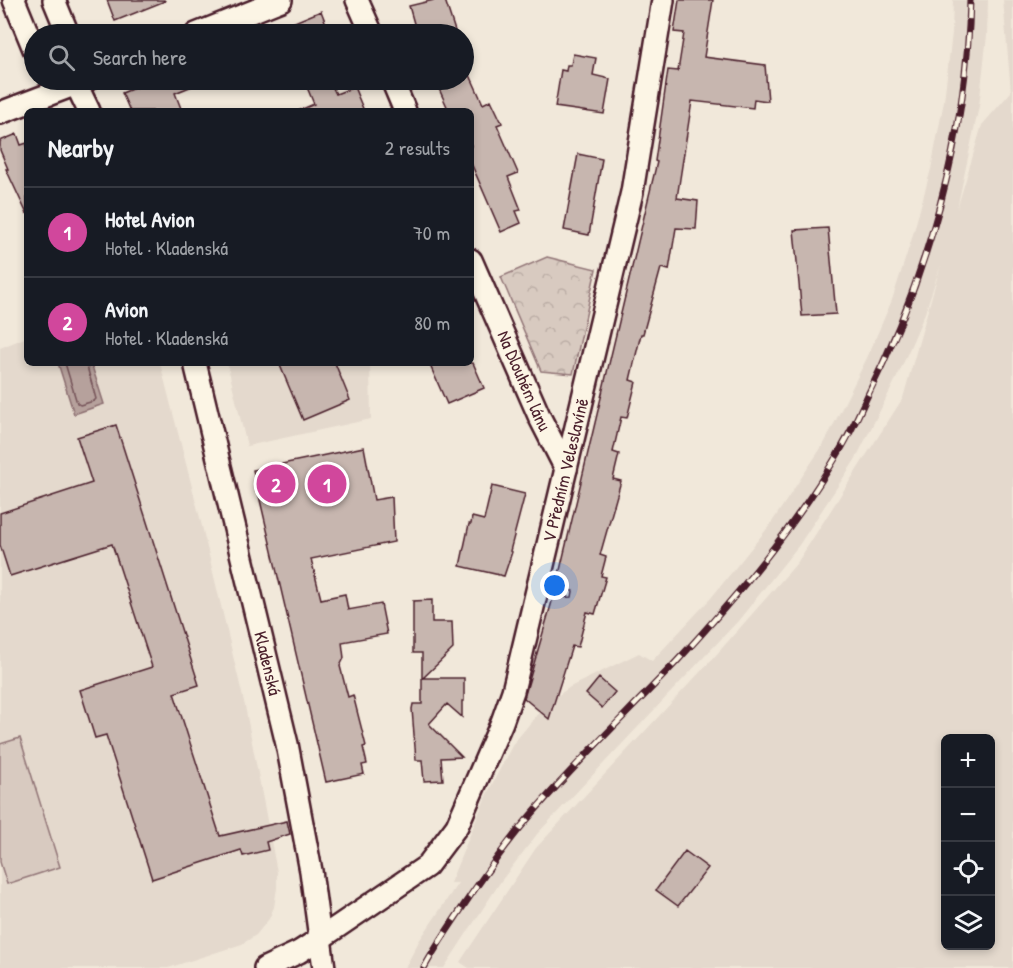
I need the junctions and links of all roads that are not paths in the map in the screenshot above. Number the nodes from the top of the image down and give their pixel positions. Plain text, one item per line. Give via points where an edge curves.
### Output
1 (14, 0) edge
2 (54, 0) edge
3 (281, 0) edge
4 (357, 0) edge
5 (663, 0) edge
6 (24, 24) edge
7 (64, 24) edge
8 (221, 24) edge
9 (368, 24) edge
10 (55, 90) edge
11 (80, 90) edge
12 (396, 90) edge
13 (88, 108) edge
14 (404, 108) edge
15 (0, 113) edge
16 (474, 267) edge
17 (196, 366) edge
18 (566, 469) junction
19 (321, 938) junction
20 (265, 968) edge
21 (324, 968) edge

1 - 6 street
2 - 7 street
3 - 8 street
4 - 9 street
5 - 18 street, V Předním Veleslavíně via 632,192
10 - 15 street
11 - 13 street
12 - 14 street
16 - 18 street, Na Dlouhém lánu
17 - 19 street, Kladenská via 286,744
18 - 19 street, V Předním Veleslavíně via 513,691 457,826 427,866
19 - 20 street, V Předním Veleslavíně
19 - 21 street, Kladenská

